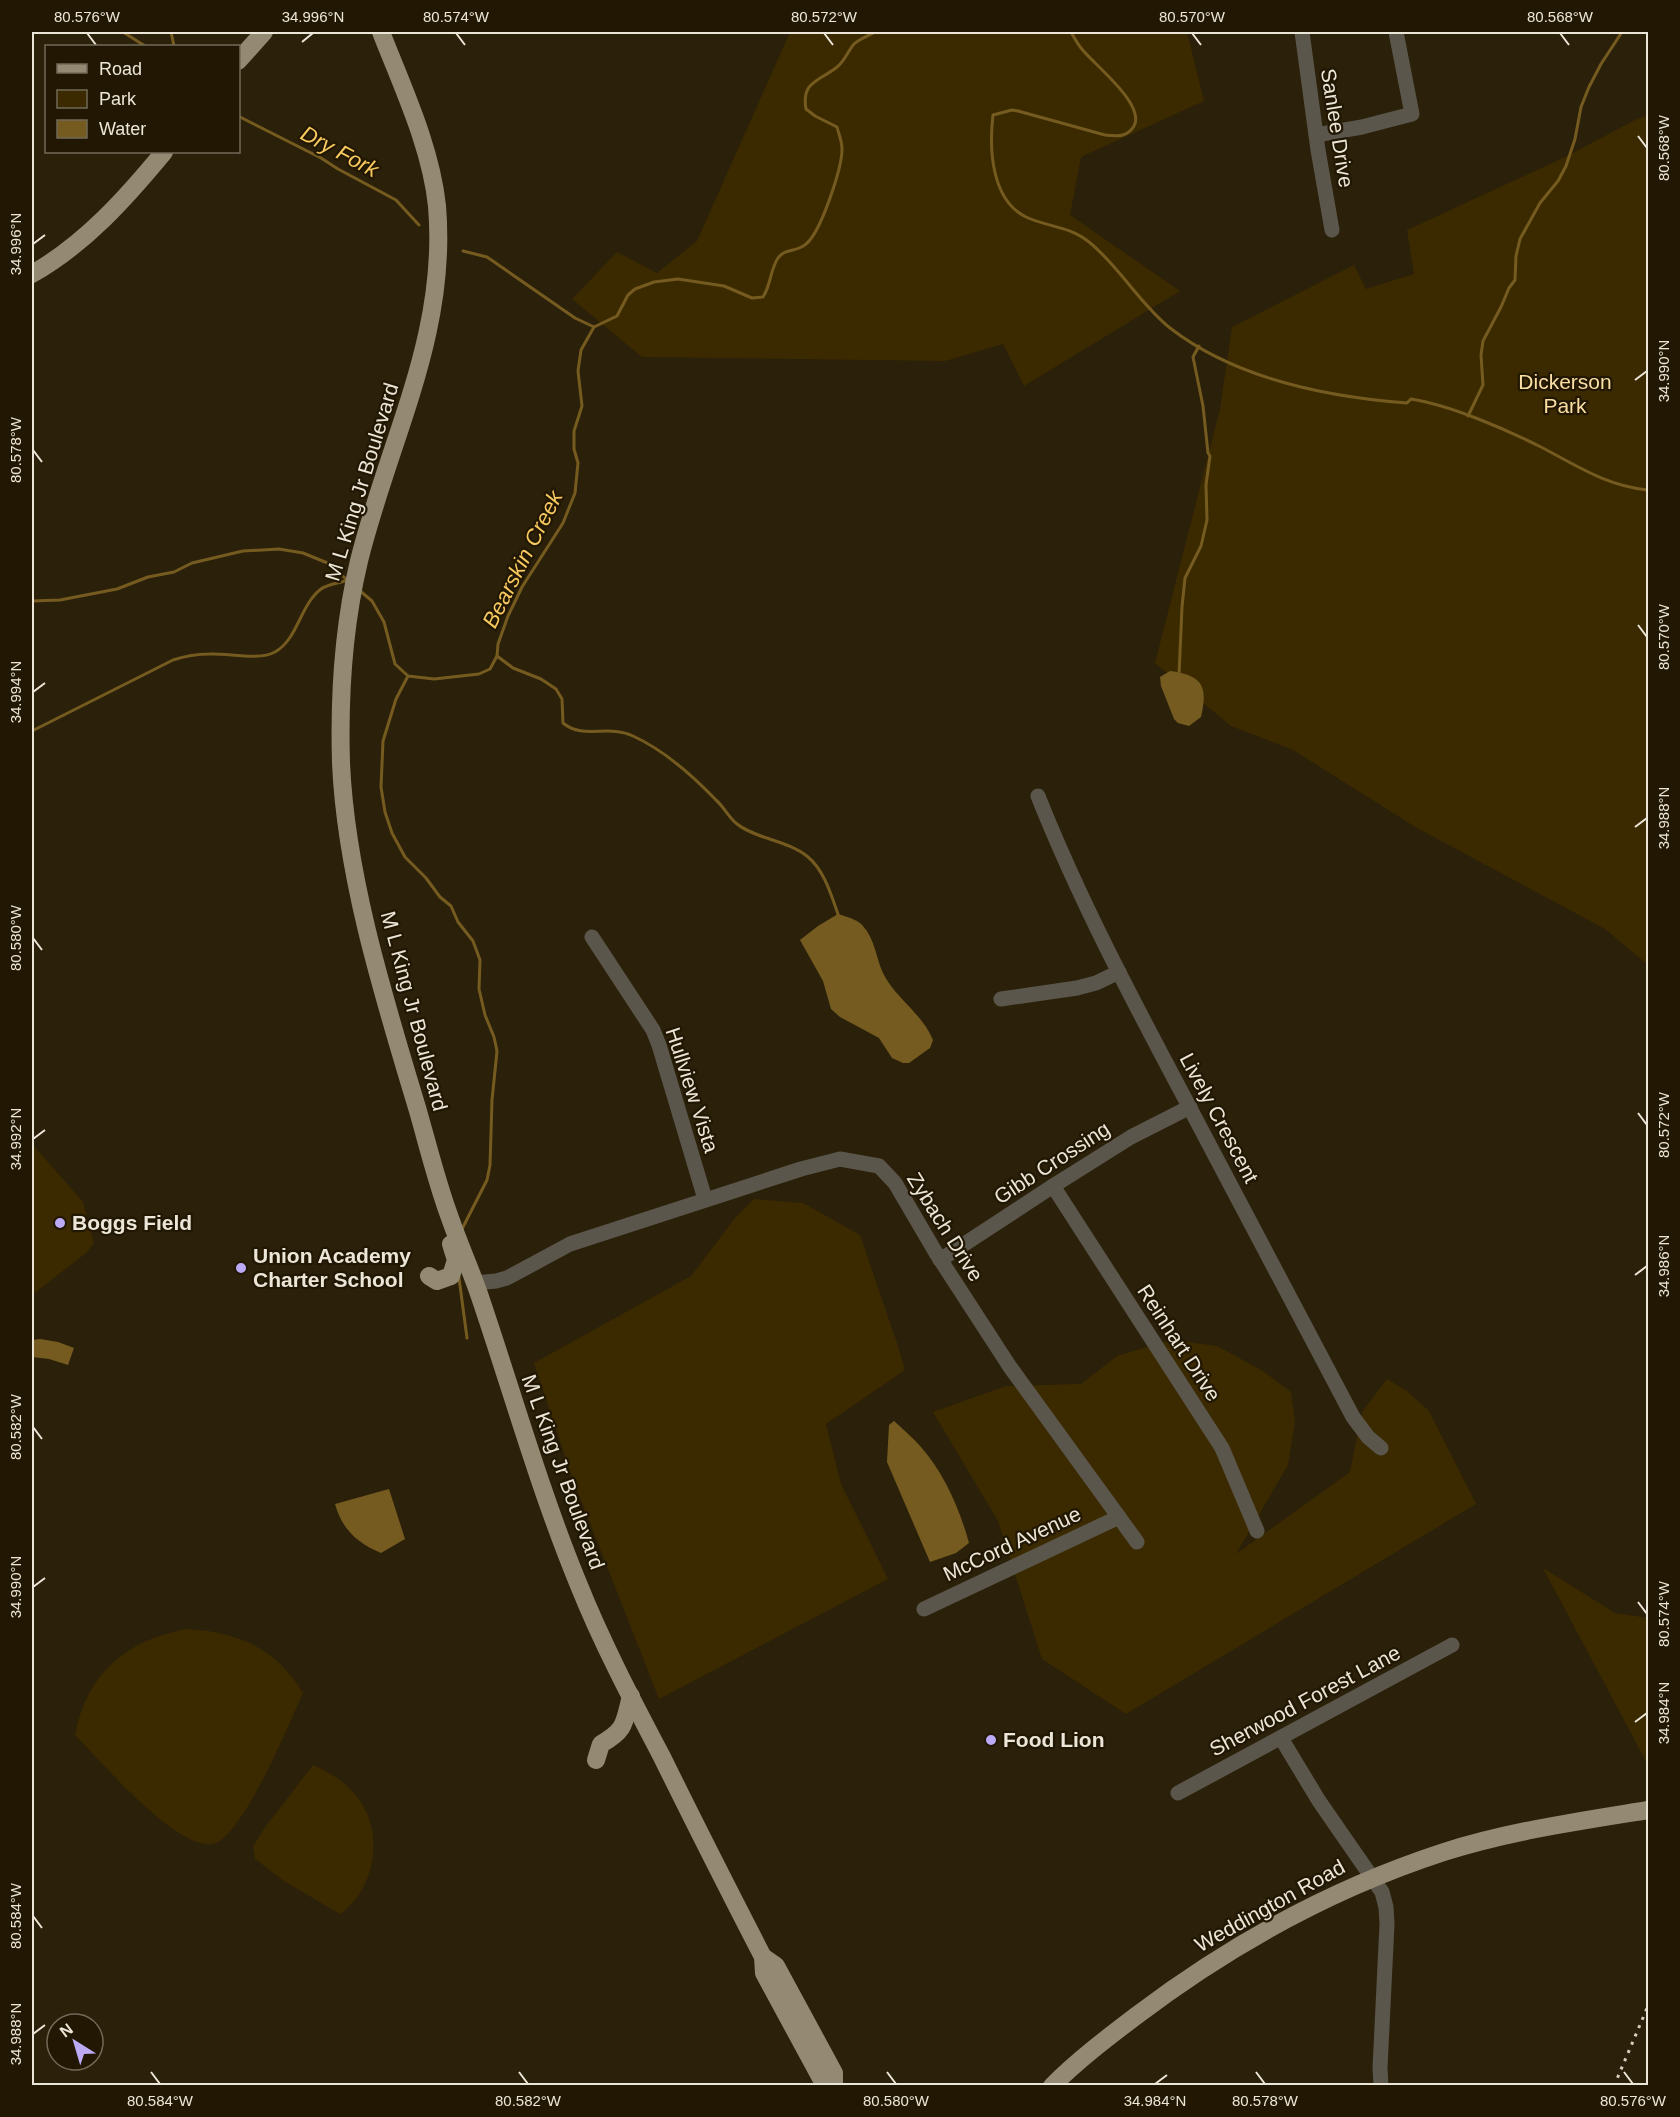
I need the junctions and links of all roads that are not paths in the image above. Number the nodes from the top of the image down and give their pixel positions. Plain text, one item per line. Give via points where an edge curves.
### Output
1 (264, 32) edge
2 (381, 32) edge
3 (1302, 32) edge
4 (1396, 32) edge
5 (240, 59) edge
6 (1316, 135) junction
7 (163, 153) edge
8 (1332, 230) dead end
9 (32, 274) edge
10 (1038, 796) dead end
11 (592, 937) dead end
12 (1119, 972) junction
13 (1001, 999) dead end
14 (388, 1011) junction
15 (1190, 1107) junction
16 (1053, 1185) junction
17 (705, 1199) junction
18 (940, 1260) junction
19 (429, 1276) dead end
20 (475, 1283) junction
21 (1381, 1448) dead end
22 (1119, 1517) junction
23 (1257, 1531) dead end
24 (1137, 1542) dead end
25 (924, 1609) dead end
26 (1452, 1645) dead end
27 (631, 1696) junction
28 (1281, 1738) junction
29 (596, 1760) dead end
30 (1178, 1793) dead end
31 (1648, 1810) edge
32 (1371, 1878) junction
33 (763, 1957) junction
34 (829, 2085) edge
35 (834, 2085) edge
36 (1052, 2085) edge
37 (1381, 2085) edge

1 - 5 main road
2 - 14 main road, M L King Jr Boulevard via 424,148 436,198 438,257 435,298 423,356 361,553 344,649 340,711 350,847
3 - 6 street, Sanlee Drive
4 - 6 street via 1412,114
6 - 8 street, Sanlee Drive
7 - 9 main road via 97,226 67,252
10 - 12 street, Lively Crescent
11 - 17 street, Hullview Vista via 653,1030
12 - 13 street via 1077,988
12 - 15 street, Lively Crescent
14 - 19 main road via 395,1054 456,1260 450,1276 437,1281
14 - 20 main road, M L King Jr Boulevard via 448,1215
15 - 16 street, Gibb Crossing via 1131,1137
15 - 21 street, Lively Crescent via 1353,1417
16 - 18 street, Gibb Crossing
16 - 23 street, Reinhart Drive via 1222,1448
17 - 18 street, Zybach Drive via 840,1159 879,1166 895,1183
17 - 20 street, Zybach Drive via 570,1244 507,1278
18 - 22 street, Zybach Drive via 1010,1367
20 - 27 main road, M L King Jr Boulevard via 543,1492 579,1585
22 - 24 street, Zybach Drive
22 - 25 street, McCord Avenue
26 - 28 street, Sherwood Forest Lane
27 - 29 main road via 622,1728 601,1744
27 - 33 main road, M L King Jr Boulevard
28 - 30 street, Sherwood Forest Lane
28 - 32 street
31 - 32 main road, Weddington Road via 1499,1837
32 - 36 main road, Weddington Road via 1291,1916 1179,1983
32 - 37 street via 1382,1892 1388,1924
33 - 34 main road, M L King Jr Boulevard via 764,1972 774,1992 822,2082
33 - 35 main road, M L King Jr Boulevard via 776,1966 834,2073

